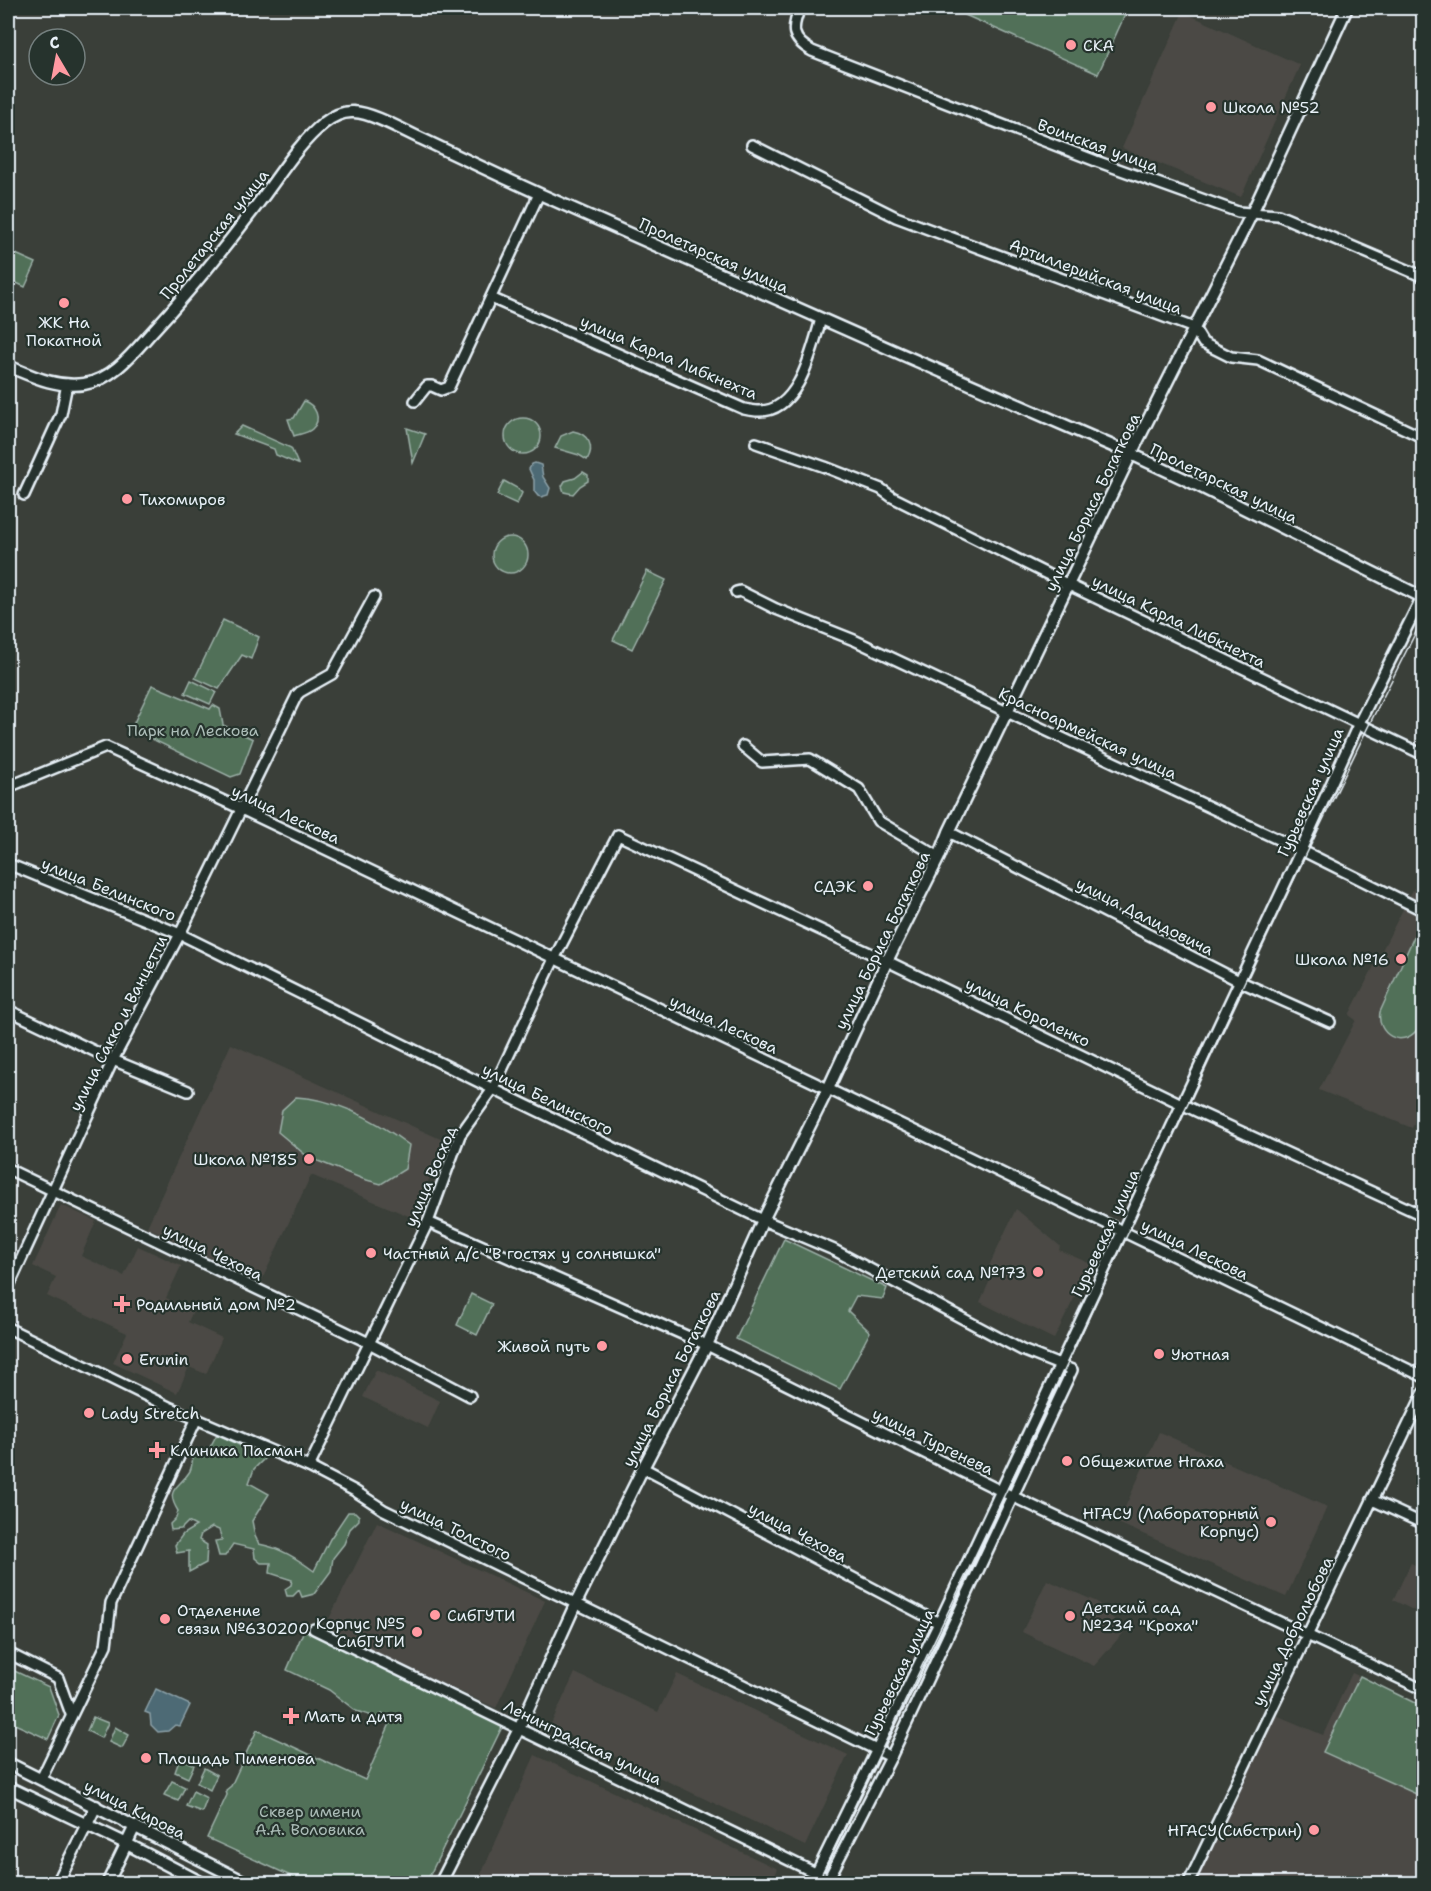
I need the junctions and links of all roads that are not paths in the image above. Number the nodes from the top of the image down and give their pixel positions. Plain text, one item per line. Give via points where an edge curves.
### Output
1 (800, 8) edge
2 (1347, 8) edge
3 (752, 145) dead end
4 (539, 194) junction
5 (1252, 213) junction
6 (1424, 277) edge
7 (491, 298) junction
8 (821, 320) junction
9 (1194, 328) junction
10 (8, 366) edge
11 (71, 384) junction
12 (415, 401) dead end
13 (1424, 438) edge
14 (756, 443) dead end
15 (1131, 454) junction
16 (24, 495) dead end
17 (1069, 585) junction
18 (736, 592) dead end
19 (1423, 596) edge
20 (374, 597) dead end
21 (1007, 712) junction
22 (1358, 725) junction
23 (743, 746) dead end
24 (1424, 755) edge
25 (8, 787) edge
26 (240, 809) junction
27 (949, 832) junction
28 (618, 835) joint
29 (1301, 850) junction
30 (939, 857) junction
31 (8, 864) edge
32 (1424, 911) edge
33 (180, 934) junction
34 (554, 959) junction
35 (887, 961) junction
36 (1239, 981) junction
37 (8, 1010) edge
38 (1330, 1022) dead end
39 (113, 1060) junction
40 (493, 1089) junction
41 (828, 1089) junction
42 (188, 1091) dead end
43 (1181, 1103) junction
44 (8, 1169) edge
45 (51, 1191) junction
46 (1424, 1216) edge
47 (763, 1220) junction
48 (428, 1222) junction
49 (1123, 1231) junction
50 (8, 1288) edge
51 (8, 1328) edge
52 (369, 1343) junction
53 (707, 1345) junction
54 (1060, 1364) junction
55 (1072, 1370) joint
56 (1424, 1377) edge
57 (1424, 1392) edge
58 (470, 1396) dead end
59 (197, 1418) junction
60 (309, 1467) junction
61 (643, 1468) junction
62 (1001, 1491) junction
63 (1012, 1497) junction
64 (1372, 1500) junction
65 (1424, 1524) edge
66 (575, 1605) junction
67 (939, 1623) junction
68 (314, 1629) dead end
69 (1306, 1635) junction
70 (8, 1653) edge
71 (1424, 1690) edge
72 (71, 1714) junction
73 (519, 1729) junction
74 (877, 1751) junction
75 (891, 1757) junction
76 (8, 1763) edge
77 (41, 1779) junction
78 (8, 1786) edge
79 (96, 1806) junction
80 (87, 1825) junction
81 (135, 1826) junction
82 (127, 1844) junction
83 (816, 1872) junction
84 (827, 1881) edge
85 (57, 1884) edge
86 (107, 1884) edge
87 (204, 1884) edge
88 (249, 1884) edge
89 (440, 1884) edge
90 (811, 1884) edge
91 (838, 1884) edge
92 (1188, 1884) edge

1 - 5 street, Воинская улица via 794,32 800,44 812,51 1096,161 1238,212
2 - 5 main road, улица Бориса Богаткова
3 - 9 street, Артиллерийская улица via 896,217
4 - 7 street
4 - 8 main road, Пролетарская улица
4 - 11 main road, Пролетарская улица via 389,123 356,112 333,116 299,150 209,267 123,363 101,378
5 - 6 street, Воинская улица via 1278,215
5 - 9 main road, улица Бориса Богаткова
7 - 8 street, улица Карла Либкнехта via 744,409 760,411 786,401 802,376
7 - 12 street via 449,387 441,390 427,386
8 - 15 main road, Пролетарская улица
9 - 13 street, Артиллерийская улица via 1203,343 1231,357 1258,360
9 - 15 main road, улица Бориса Богаткова
10 - 11 main road via 57,384
11 - 16 street
14 - 17 street, улица Карла Либкнехта via 880,489
15 - 17 main road, улица Бориса Богаткова
15 - 19 main road, Пролетарская улица
17 - 21 main road, улица Бориса Богаткова
17 - 22 street, улица Карла Либкнехта
18 - 21 street, Красноармейская улица via 846,637
19 - 22 street, Гурьевская улица
20 - 26 street, улица Сакко и Ванцетти via 332,674 297,695
21 - 27 main road, улица Бориса Богаткова
21 - 29 street, Красноармейская улица
22 - 24 street, улица Карла Либкнехта
22 - 29 street, Гурьевская улица
23 - 30 street via 762,762 810,759 859,789 878,821
25 - 26 street, улица Лескова via 106,747
26 - 33 street, улица Сакко и Ванцетти
26 - 34 street, улица Лескова
27 - 30 main road, улица Бориса Богаткова
27 - 36 street, улица Далидовича
28 - 34 street, улица Восход
28 - 35 street, улица Короленко
29 - 32 street, Красноармейская улица
29 - 36 street, Гурьевская улица
30 - 35 main road, улица Бориса Богаткова
31 - 33 street, улица Белинского
33 - 39 street, улица Сакко и Ванцетти
33 - 40 street, улица Белинского
34 - 40 street, улица Восход
34 - 41 street, улица Лескова
35 - 41 main road, улица Бориса Богаткова
35 - 43 street, улица Короленко
36 - 38 street, улица Далидовича
36 - 43 street, Гурьевская улица
37 - 39 street
39 - 42 street
39 - 45 street, улица Сакко и Ванцетти
40 - 47 street, улица Белинского
40 - 48 street, улица Восход via 460,1135
41 - 47 main road, улица Бориса Богаткова
41 - 49 street, улица Лескова
43 - 46 street, улица Короленко
43 - 49 street, Гурьевская улица
44 - 45 street, улица Чехова
45 - 50 street, улица Сакко и Ванцетти
45 - 52 street, улица Чехова
47 - 53 main road, улица Бориса Богаткова
47 - 54 street, улица Белинского via 834,1250 1022,1350
48 - 52 street, улица Восход
48 - 53 street, улица Тургенева
49 - 54 street, Гурьевская улица
49 - 56 street, улица Лескова
51 - 59 street, улица Толстого
52 - 58 street, улица Чехова
52 - 60 street, улица Восход
53 - 61 main road, улица Бориса Богаткова
53 - 62 street, улица Тургенева
54 - 55 street, улица Белинского
54 - 62 street, Гурьевская улица
55 - 63 street, Гурьевская улица
57 - 64 street, улица Добролюбова
59 - 60 street, улица Толстого
59 - 72 street via 111,1602 106,1645
60 - 66 street, улица Толстого via 384,1510
61 - 66 main road, улица Бориса Богаткова
61 - 67 street, улица Чехова
62 - 63 street, улица Тургенева
62 - 67 street, Гурьевская улица
63 - 69 street, улица Тургенева
63 - 75 street, Гурьевская улица
64 - 65 street
64 - 69 street, улица Добролюбова
66 - 73 main road, улица Бориса Богаткова
66 - 74 street, улица Толстого
67 - 74 street, Гурьевская улица
68 - 73 street, Ленинградская улица
69 - 71 street, улица Тургенева
69 - 92 street, улица Добролюбова
70 - 72 street via 58,1678
72 - 77 street
73 - 83 street, Ленинградская улица
73 - 89 main road, улица Бориса Богаткова
74 - 75 street, улица Толстого
74 - 83 street, Гурьевская улица
75 - 84 street, Гурьевская улица
76 - 77 main road, улица Кирова
77 - 79 main road, улица Кирова
78 - 80 main road
79 - 80 main road
79 - 81 main road, улица Кирова
80 - 82 main road
80 - 85 main road
81 - 82 main road
81 - 88 main road, улица Кирова
82 - 86 main road
82 - 87 main road
83 - 84 street, Ленинградская улица
83 - 90 street, Гурьевская улица
84 - 91 street, Ленинградская улица

